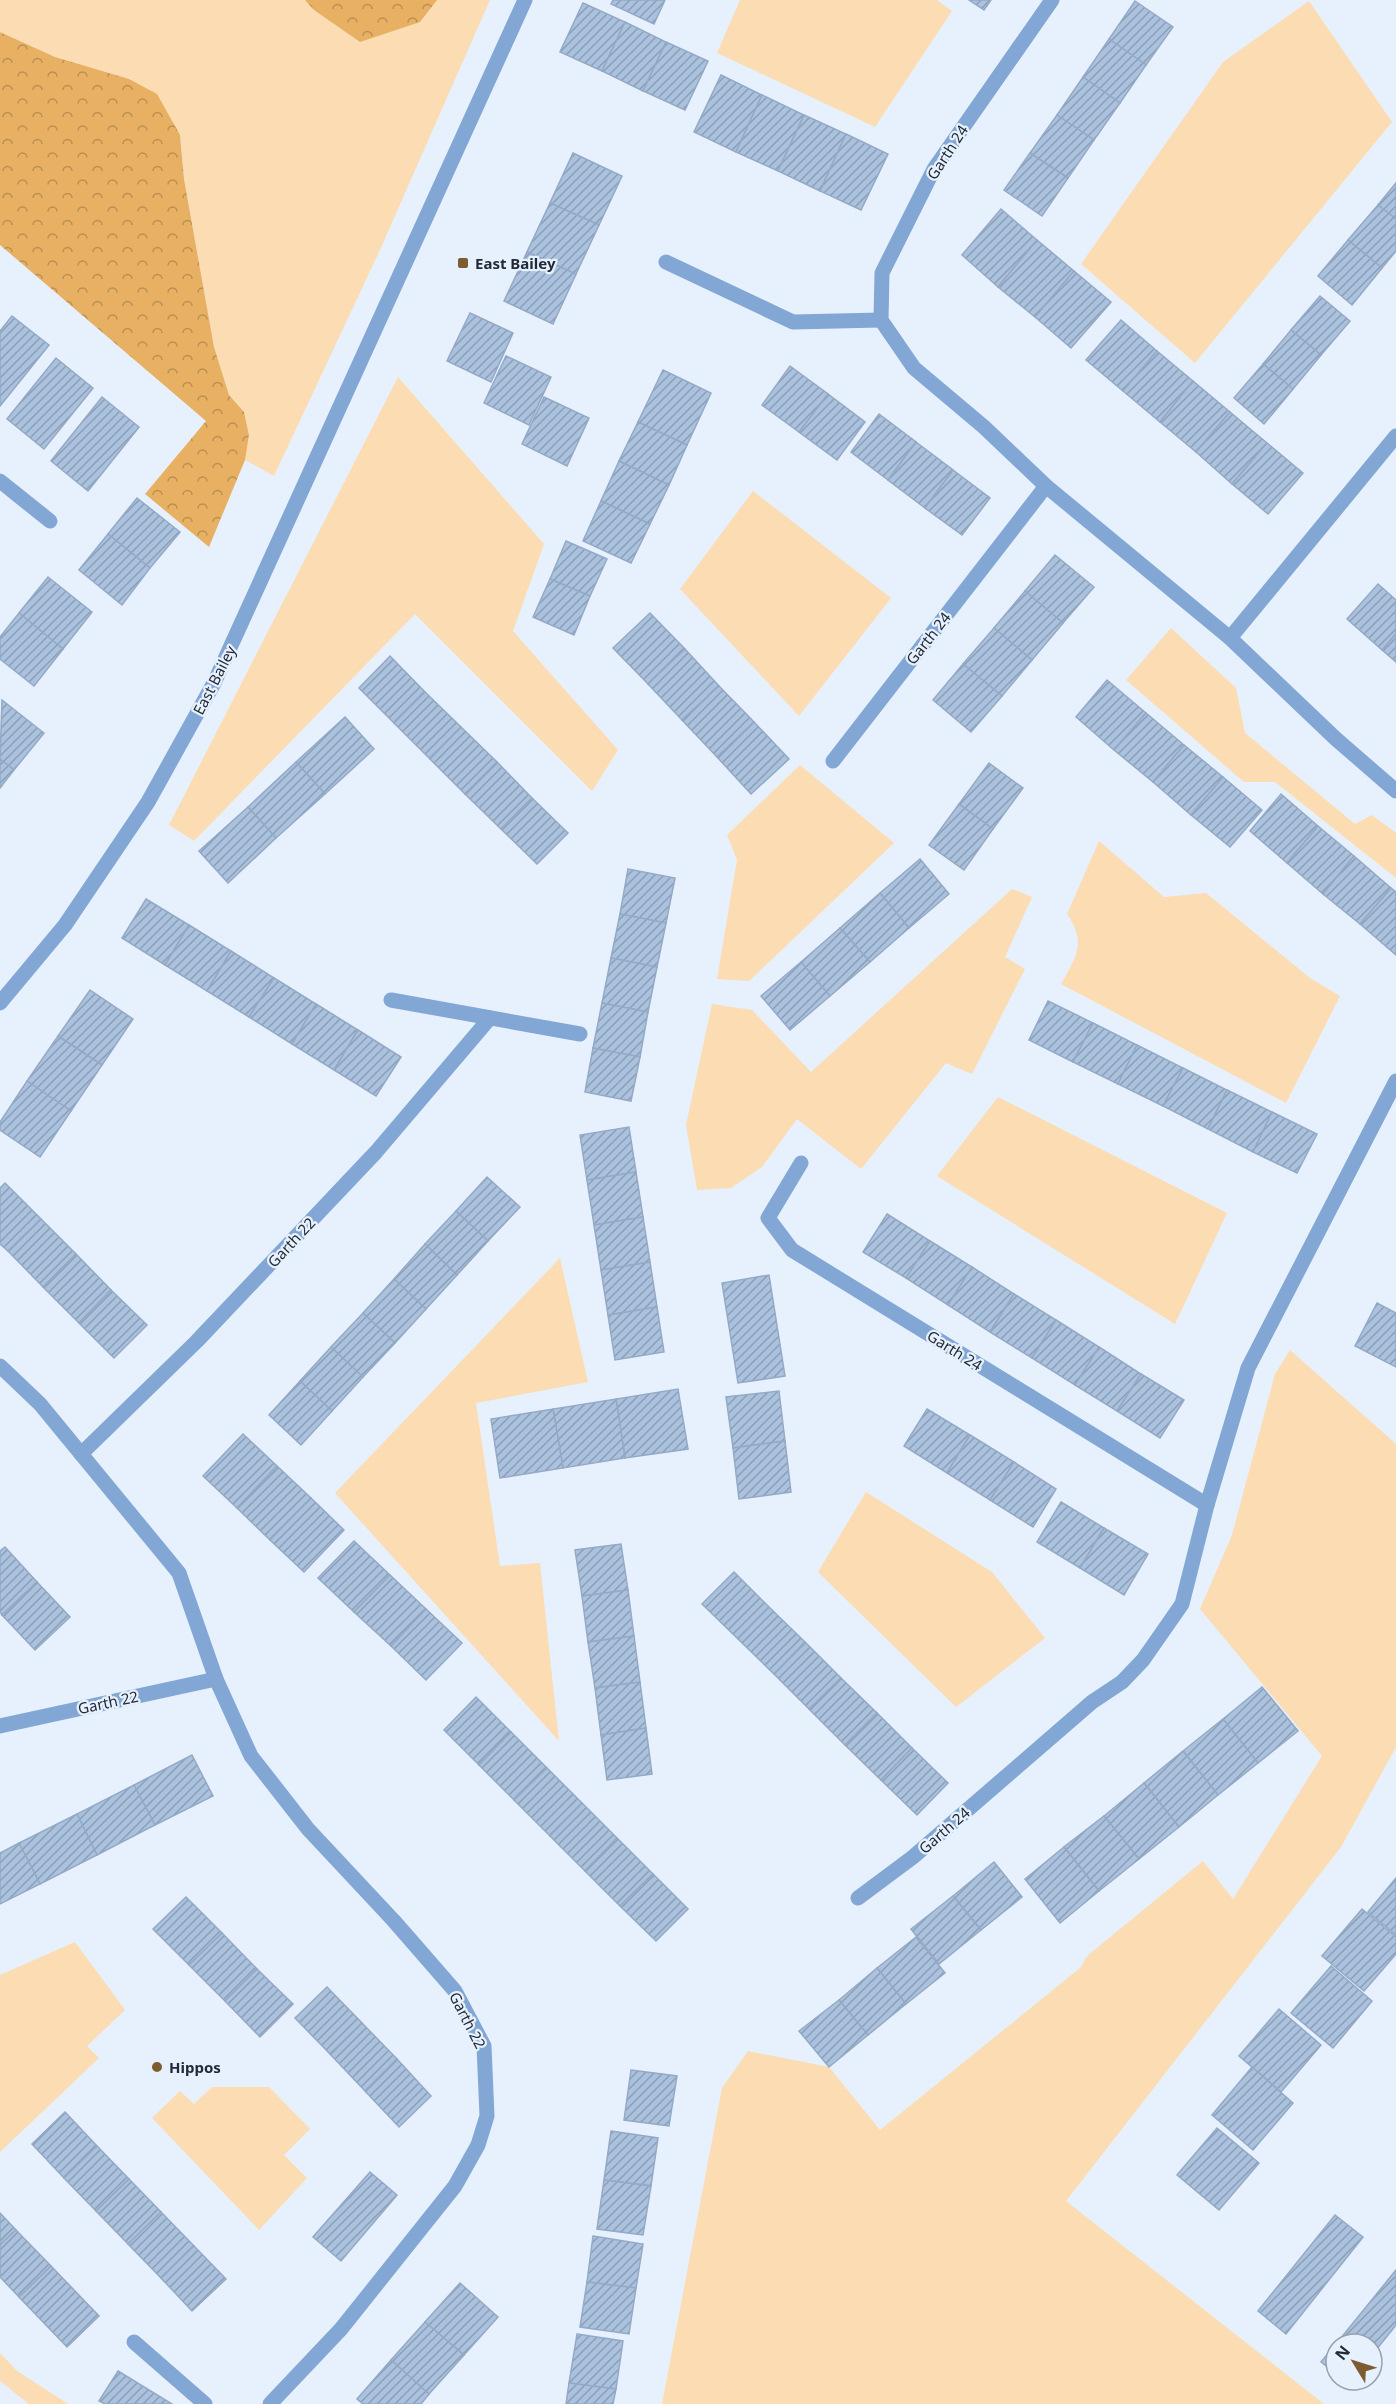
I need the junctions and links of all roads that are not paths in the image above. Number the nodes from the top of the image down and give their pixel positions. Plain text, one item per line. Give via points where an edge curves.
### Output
1 (525, 0) edge
2 (1052, 0) edge
3 (666, 262) dead end
4 (881, 320) junction
5 (1396, 436) edge
6 (2, 486) edge
7 (1046, 486) junction
8 (50, 521) dead end
9 (1230, 638) junction
10 (833, 761) dead end
11 (1396, 791) edge
12 (391, 1000) dead end
13 (0, 1003) edge
14 (490, 1018) junction
15 (579, 1034) dead end
16 (1396, 1082) edge
17 (801, 1162) dead end
18 (0, 1366) edge
19 (81, 1454) junction
20 (1207, 1504) junction
21 (216, 1680) junction
22 (0, 1726) edge
23 (858, 1898) dead end
24 (134, 2342) dead end
25 (205, 2404) edge
26 (270, 2404) edge

1 - 13 street, East Bailey via 214,683 142,812 65,925
2 - 4 street, Garth 24 via 934,169 882,273
3 - 4 street via 793,322
4 - 7 street via 914,368
5 - 9 street
6 - 8 street
7 - 9 street
7 - 10 street, Garth 24
9 - 11 street
12 - 14 street
14 - 15 street
14 - 19 street, Garth 22 via 368,1160 197,1341
16 - 20 street, Garth 24 via 1248,1368
17 - 20 street, Garth 24 via 768,1218 792,1250
18 - 19 street, Garth 22 via 40,1404
19 - 21 street, Garth 22 via 179,1573
20 - 23 street, Garth 24 via 1182,1604 1143,1660 1122,1682 1092,1702 913,1857
21 - 22 street, Garth 22
21 - 26 street, Garth 22 via 251,1756 308,1829 455,1991 484,2046 487,2116 478,2145 455,2186 340,2329
24 - 25 street

